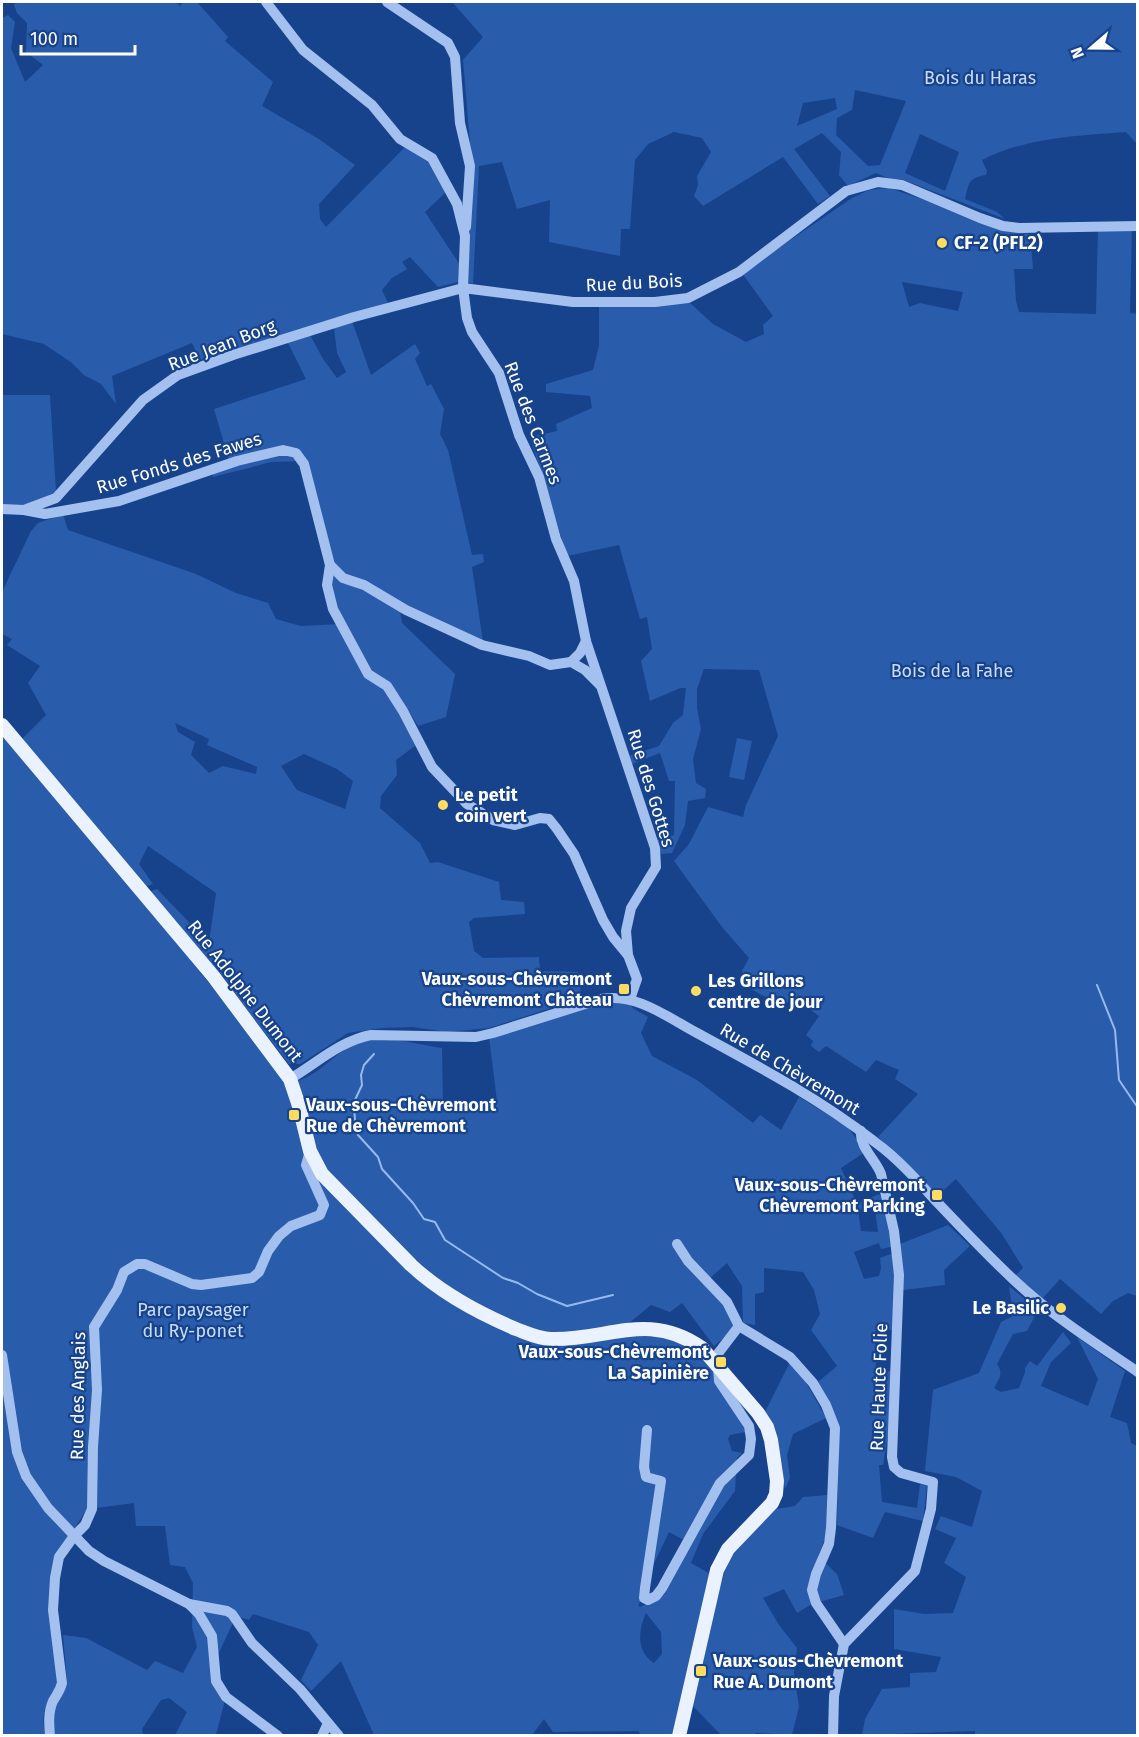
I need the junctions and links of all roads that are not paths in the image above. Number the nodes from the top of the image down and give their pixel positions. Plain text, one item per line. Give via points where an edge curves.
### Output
1 (266, 2) edge
2 (387, 2) edge
3 (1137, 226) edge
4 (465, 236) junction
5 (463, 288) junction
6 (56, 498) junction
7 (2, 509) edge
8 (24, 510) junction
9 (61, 512) junction
10 (556, 539) joint
11 (330, 565) junction
12 (586, 641) junction
13 (571, 662) junction
14 (603, 687) junction
15 (2, 725) edge
16 (628, 955) junction
17 (630, 999) junction
18 (290, 1079) junction
19 (861, 1131) junction
20 (310, 1151) junction
21 (677, 1244) dead end
22 (739, 1326) junction
23 (2, 1355) edge
24 (716, 1364) junction
25 (1137, 1372) edge
26 (647, 1430) dead end
27 (74, 1536) junction
28 (189, 1604) junction
29 (844, 1644) junction
30 (328, 1723) junction
31 (50, 1736) edge
32 (278, 1736) edge
33 (322, 1736) edge
34 (339, 1736) edge
35 (679, 1736) edge
36 (833, 1736) edge

1 - 4 street via 303,50 372,105 400,139 432,158 457,204
2 - 4 street via 447,43 455,57 460,123 470,166
3 - 5 street, Rue du Bois via 1003,226 902,185 878,182 846,191 739,272 688,298 573,302
4 - 5 street, Rue des Carmes
5 - 6 street, Rue Jean Borg via 354,317 178,375 143,400
5 - 10 street, Rue des Carmes via 472,333 499,373 519,435 539,477
6 - 8 street, Rue Jean Borg
6 - 9 street
7 - 8 street, Rue Jean Borg
8 - 9 street, Rue Fonds des Fawes
9 - 11 street, Rue Fonds des Fawes via 119,501 237,461 283,450 296,453 304,464
10 - 12 street, Rue des Gottes via 574,581
11 - 13 street via 343,578 482,645 550,665
11 - 16 street, Rue Fonds des Fawes via 327,585 333,609 368,674 387,686 403,711 432,767 468,804 493,820 515,825 549,819 574,854 603,920
12 - 13 street
12 - 14 street, Rue des Gottes
13 - 14 street
14 - 16 street, Rue des Gottes via 655,848 656,867 631,908 626,931
15 - 18 main road, Rue Adolphe Dumont via 213,976
16 - 17 street, Rue des Gottes via 637,979
17 - 18 street, Rue de Chèvremont via 601,999 476,1036 357,1038
17 - 19 street, Rue de Chèvremont via 758,1066
18 - 20 main road, Rue Adolphe Dumont
19 - 25 street, Rue de Chèvremont via 915,1178 1030,1294
19 - 29 street, Rue Haute Folie via 862,1143 881,1174 899,1275 894,1467 901,1473 933,1482 931,1509 915,1571
20 - 24 main road, Rue Adolphe Dumont via 330,1184 411,1265 442,1290 494,1320 549,1340 632,1328 661,1331 690,1340
20 - 27 street, Rue des Anglais via 306,1165 324,1205 323,1212 291,1226 279,1236 252,1278 201,1285 145,1264 124,1272 94,1327 97,1390 92,1509 85,1525
21 - 22 street via 727,1302
22 - 24 street
22 - 29 street via 801,1368 826,1405 835,1428 829,1544 812,1590 816,1603
23 - 27 street via 17,1452 26,1476
24 - 26 street, Rue Adolphe Dumont via 719,1381 748,1426 749,1455 720,1483 662,1588 648,1600 644,1598 645,1588 661,1481 646,1477
24 - 35 main road, Rue Adolphe Dumont via 766,1427 771,1440 776,1494 767,1509 728,1549 717,1570
27 - 28 street via 104,1562
27 - 31 street via 59,1557 55,1578 53,1610 62,1683 52,1702
28 - 30 street via 232,1614 252,1643 300,1689
28 - 32 street via 212,1636 216,1681 226,1697
29 - 36 street via 834,1695
30 - 33 street
30 - 34 street

